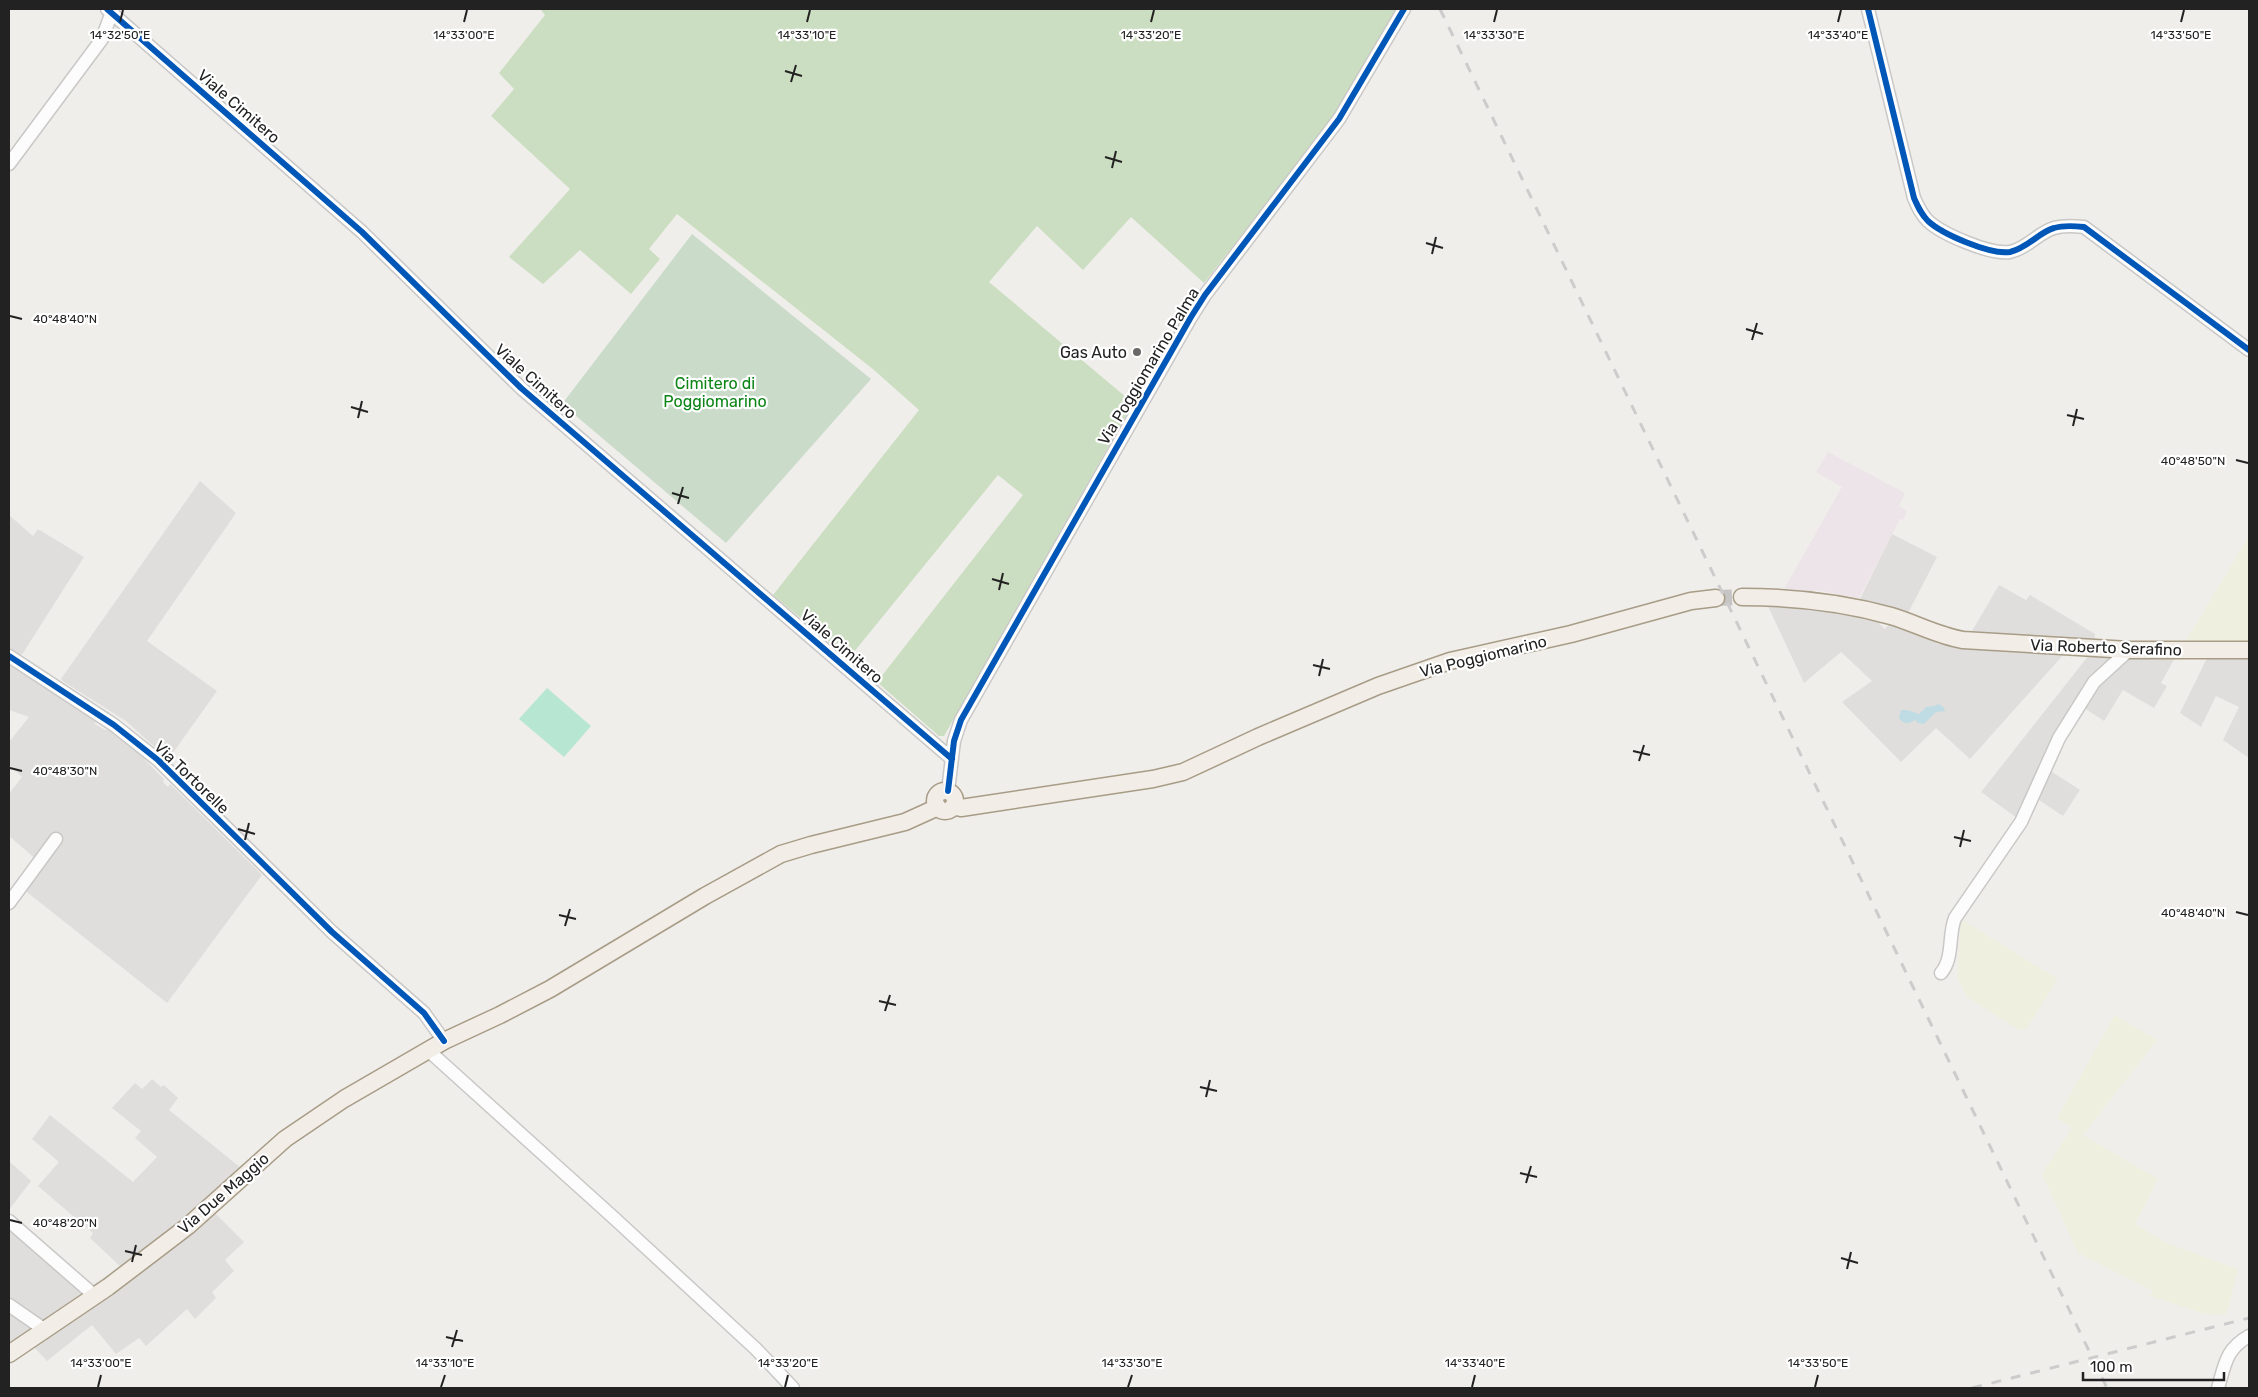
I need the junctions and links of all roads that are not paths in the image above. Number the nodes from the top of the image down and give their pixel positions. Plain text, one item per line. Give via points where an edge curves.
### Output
1 (1404, 9) edge
2 (1868, 9) edge
3 (111, 10) edge
4 (9, 164) edge
5 (2249, 350) edge
6 (1742, 597) tunnel mouth
7 (1716, 598) tunnel mouth
8 (2129, 650) junction
9 (2249, 650) edge
10 (9, 656) edge
11 (952, 759) junction
12 (946, 801) junction
13 (56, 839) dead end
14 (9, 904) edge
15 (1941, 973) dead end
16 (444, 1041) junction
17 (429, 1051) junction
18 (9, 1221) edge
19 (95, 1296) junction
20 (9, 1305) edge
21 (45, 1330) junction
22 (2249, 1336) edge
23 (9, 1354) edge
24 (793, 1388) edge
25 (2218, 1388) edge

1 - 11 street, Via Poggiomarino Palma via 1339,119 1192,316 961,720
2 - 5 street via 1914,198 1921,214 1929,222 1940,231 1981,247 2009,252 2028,245 2052,228 2084,227
3 - 4 street via 102,39
3 - 11 street, Viale Cimitero via 362,232 521,388
6 - 8 main road, Via Roberto Serafino via 1829,601 1893,616 1949,638 1963,640
7 - 12 main road, Via Poggiomarino via 1691,601 1571,634 1450,661 1378,686 1183,772 962,808
8 - 9 main road, Via Roberto Serafino
8 - 15 street via 2094,682 2059,738 2021,822 1956,918 1951,928 1949,959
10 - 16 street, Via Tortorelle via 114,725 158,760 332,932 408,997
11 - 12 street, Via Poggiomarino Palma
12 - 16 main road, Via Due Maggio via 906,822 781,854 550,989
13 - 14 street
16 - 17 main road, Via Due Maggio
17 - 19 main road, Via Due Maggio via 344,1099 285,1139 188,1226
17 - 24 street via 735,1330
18 - 19 street
19 - 21 main road, Via Due Maggio
20 - 21 street
21 - 23 main road, Via Due Maggio
22 - 25 street via 2228,1353

